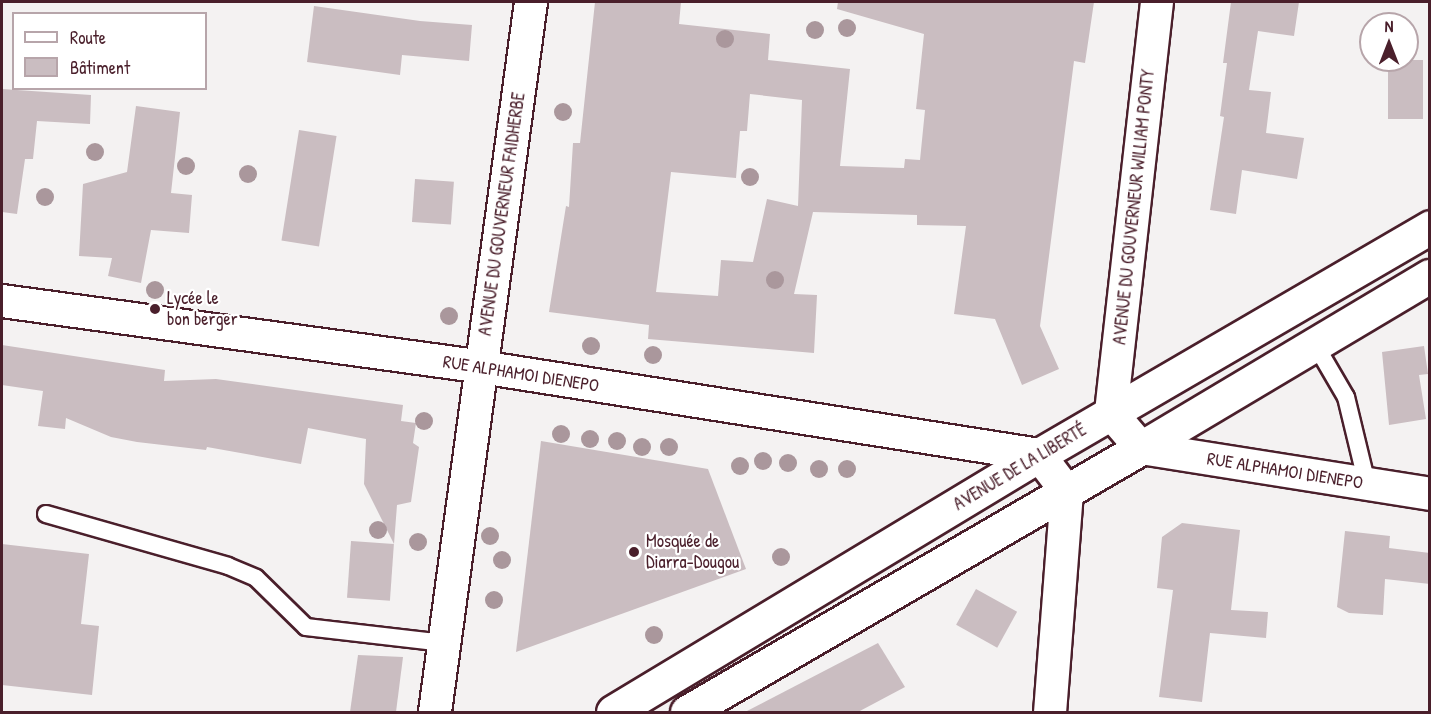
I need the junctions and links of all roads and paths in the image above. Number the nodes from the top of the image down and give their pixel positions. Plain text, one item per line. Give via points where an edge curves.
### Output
1 (531, 2) edge
2 (1157, 2) edge
3 (1430, 226) edge
4 (1430, 276) edge
5 (2, 301) edge
6 (1315, 344) junction
7 (481, 368) junction
8 (1111, 413) junction
9 (1141, 448) junction
10 (1040, 455) junction
11 (1367, 484) junction
12 (1067, 492) junction
13 (1430, 494) edge
14 (46, 514) dead end
15 (444, 643) junction
16 (435, 712) edge
17 (613, 712) edge
18 (687, 712) edge
19 (1050, 712) edge

1 - 7 street, AVENUE DU GOUVERNEUR FAIDHERBE
2 - 8 street, AVENUE DU GOUVERNEUR WILLIAM PONTY
3 - 8 main road, AVENUE DE LA LIBERTÉ
4 - 6 main road
5 - 7 street, RUE ALPHAMOI DIENEPO
6 - 9 main road
6 - 11 lane via 1346,397
7 - 10 street, RUE ALPHAMOI DIENEPO
7 - 15 street, AVENUE DU GOUVERNEUR FAIDHERBE
8 - 9 street
8 - 10 main road, AVENUE DE LA LIBERTÉ
9 - 11 street, RUE ALPHAMOI DIENEPO
9 - 12 main road
10 - 12 street
10 - 17 main road, AVENUE DE LA LIBERTÉ
11 - 13 street, RUE ALPHAMOI DIENEPO
12 - 18 main road
12 - 19 street
14 - 15 lane via 247,574 256,578 306,627
15 - 16 street, AVENUE DU GOUVERNEUR FAIDHERBE

